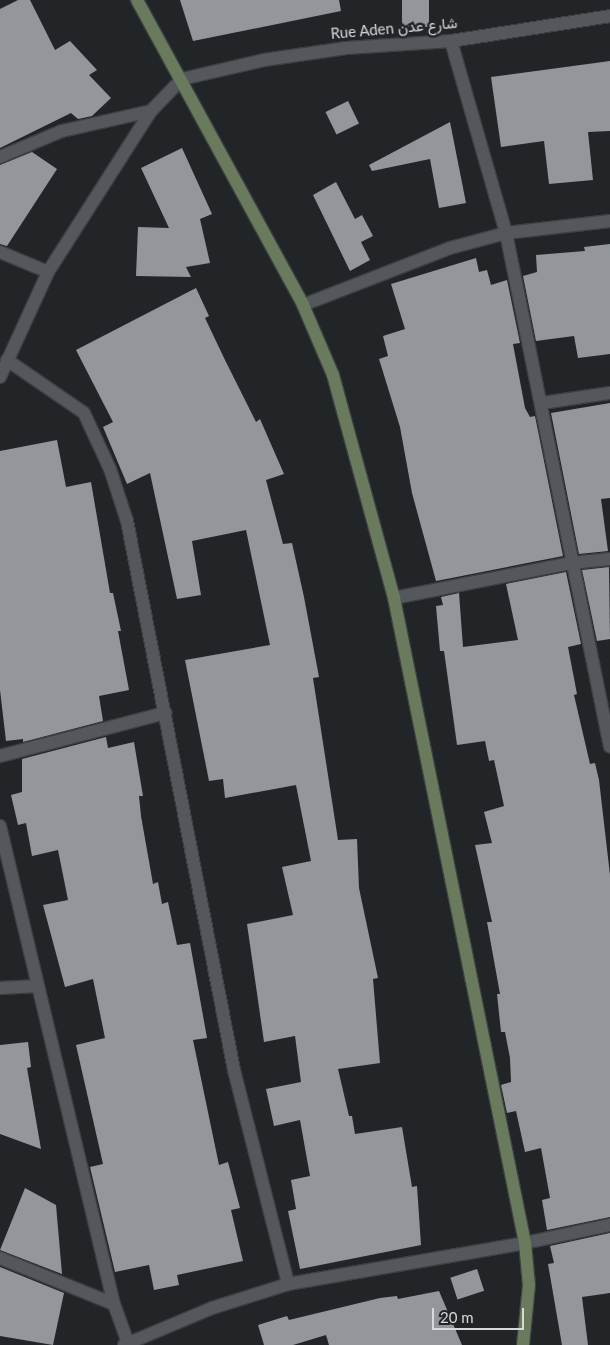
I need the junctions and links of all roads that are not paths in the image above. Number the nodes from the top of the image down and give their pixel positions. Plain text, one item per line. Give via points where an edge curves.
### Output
1 (138, 0) edge
2 (610, 16) edge
3 (451, 40) junction
4 (182, 79) junction
5 (151, 111) junction
6 (0, 157) edge
7 (610, 221) edge
8 (506, 233) junction
9 (0, 252) edge
10 (48, 272) junction
11 (303, 305) junction
12 (7, 360) junction
13 (0, 377) edge
14 (610, 393) edge
15 (542, 402) junction
16 (610, 559) edge
17 (571, 563) junction
18 (394, 598) junction
19 (165, 713) junction
20 (607, 718) edge
21 (610, 747) edge
22 (0, 756) edge
23 (0, 826) edge
24 (38, 986) junction
25 (0, 988) edge
26 (610, 1225) edge
27 (525, 1243) junction
28 (0, 1258) edge
29 (288, 1284) junction
30 (114, 1304) junction
31 (126, 1344) edge
32 (523, 1345) edge

1 - 4 main road
2 - 3 street, Rue Aden شارع عدن
3 - 4 street, Rue Aden شارع عدن via 346,48 282,57
3 - 8 street
4 - 5 street
4 - 11 main road
5 - 6 street via 62,130
5 - 10 street
7 - 8 street
8 - 11 street via 450,248
8 - 15 street
9 - 10 street
10 - 12 street
11 - 18 main road via 333,376
12 - 13 street
12 - 19 street via 84,413 110,470 127,521
14 - 15 street
15 - 17 street
16 - 17 street
17 - 18 street
17 - 20 street
18 - 27 main road
19 - 22 street
19 - 29 street via 234,1070
20 - 21 street
23 - 24 street
24 - 25 street
24 - 30 street
26 - 27 street
27 - 29 street
27 - 32 main road via 529,1285
28 - 30 street
29 - 31 street via 212,1308
30 - 31 street

